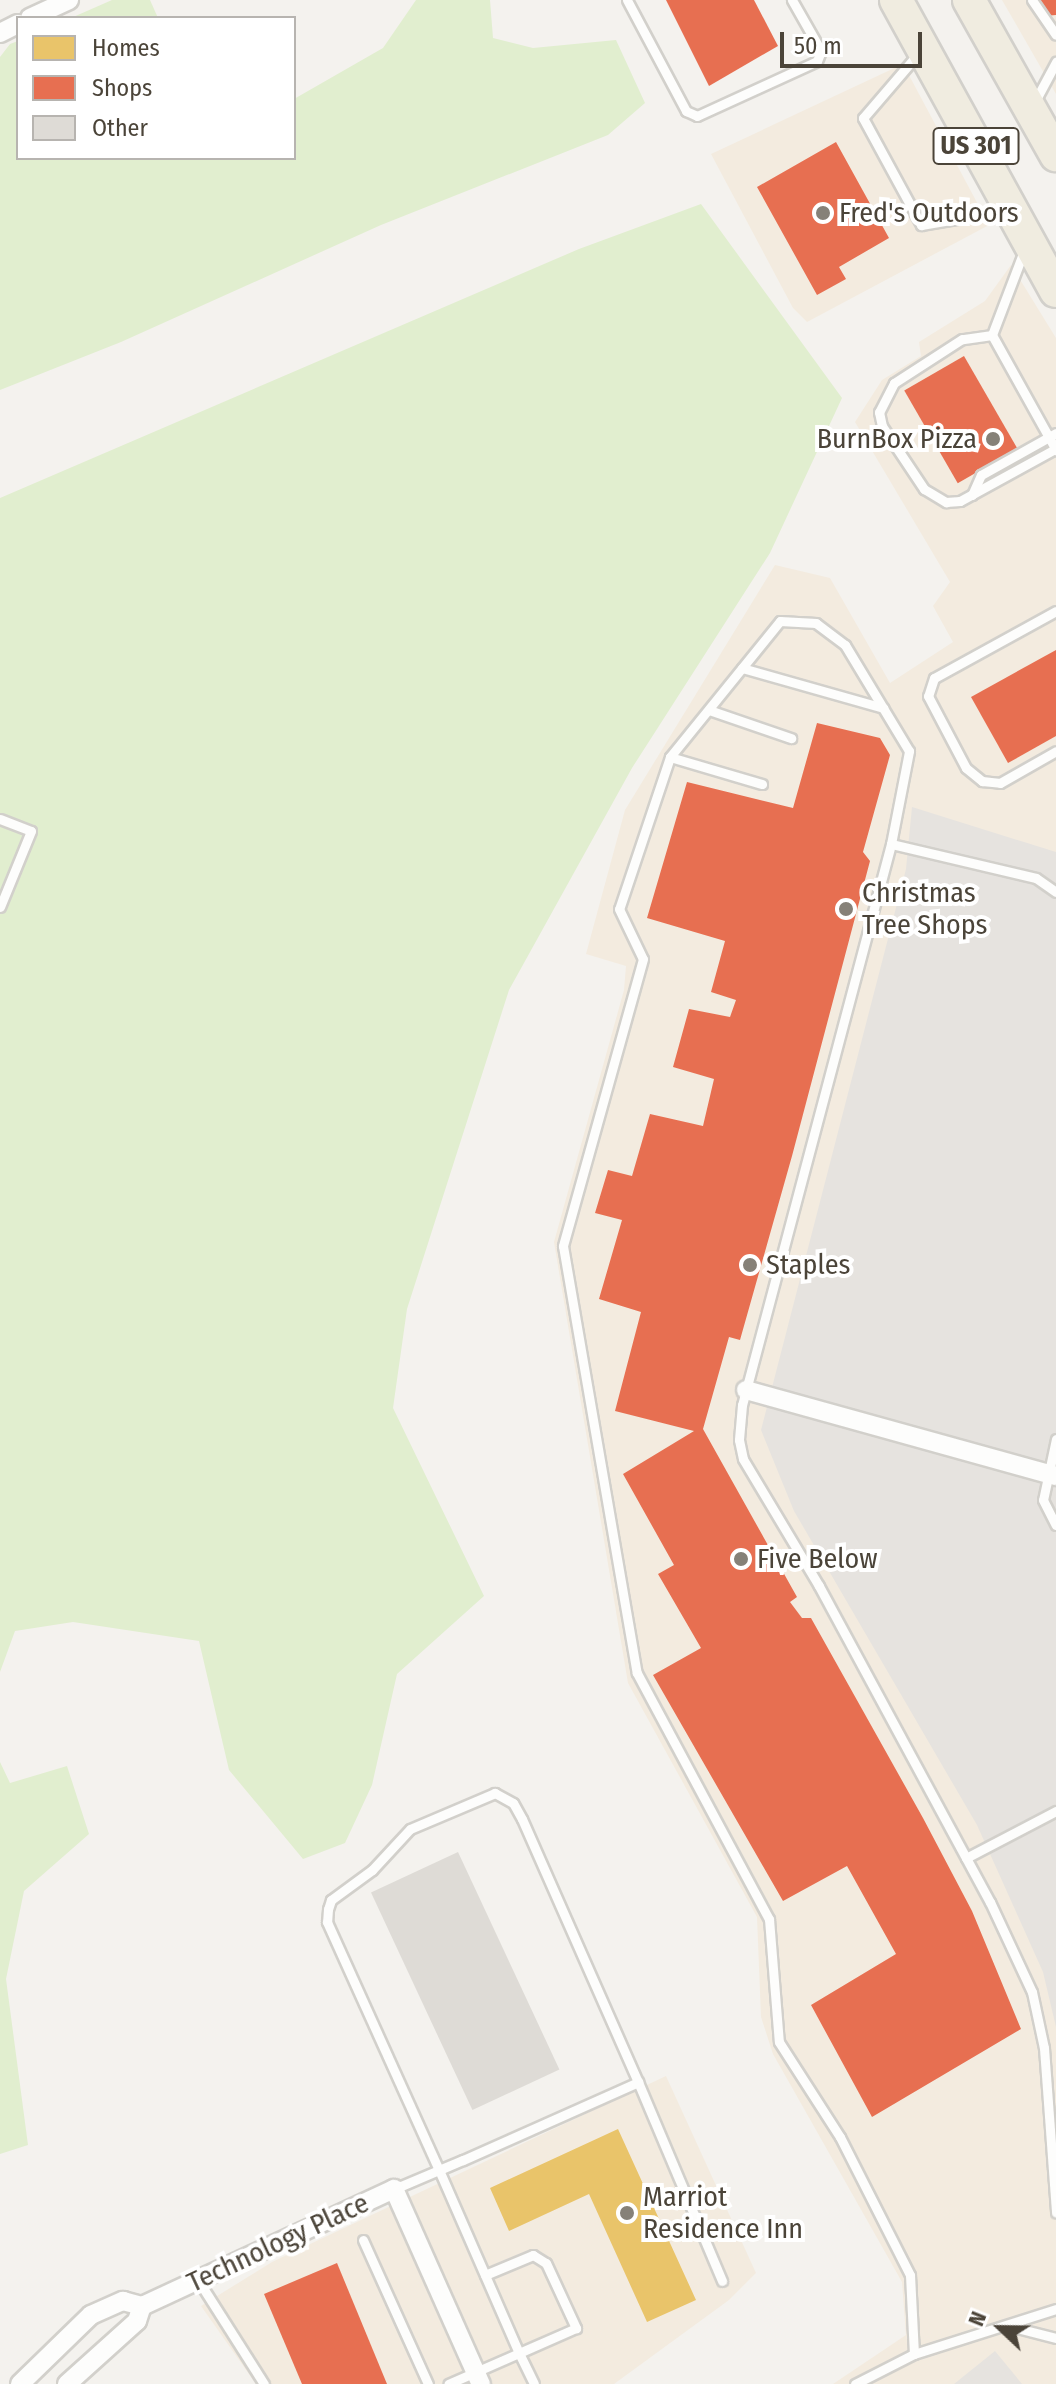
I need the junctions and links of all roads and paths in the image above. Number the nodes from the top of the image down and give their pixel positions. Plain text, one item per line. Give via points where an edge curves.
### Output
1 (69, 0) edge
2 (627, 0) edge
3 (792, 0) edge
4 (896, 0) edge
5 (969, 0) edge
6 (1032, 0) edge
7 (34, 16) edge
8 (1056, 35) edge
9 (923, 49) junction
10 (1056, 62) edge
11 (1030, 110) junction
12 (1056, 155) edge
13 (1011, 210) junction
14 (1028, 240) junction
15 (1056, 291) edge
16 (992, 335) junction
17 (1056, 427) edge
18 (1051, 435) edge
19 (1056, 450) edge
20 (972, 495) junction
21 (1056, 611) edge
22 (742, 668) junction
23 (883, 708) junction
24 (709, 710) junction
25 (791, 738) dead end
26 (1056, 751) edge
27 (670, 757) junction
28 (762, 784) dead end
29 (0, 819) edge
30 (891, 844) junction
31 (1056, 892) edge
32 (0, 907) edge
33 (746, 1390) junction
34 (1056, 1439) edge
35 (1051, 1474) edge
36 (1056, 1525) edge
37 (1056, 1811) edge
38 (966, 1858) junction
39 (638, 2082) junction
40 (1052, 2108) edge
41 (439, 2170) junction
42 (394, 2189) junction
43 (1056, 2213) edge
44 (363, 2240) dead end
45 (485, 2275) junction
46 (198, 2280) junction
47 (722, 2281) dead end
48 (142, 2306) junction
49 (1056, 2309) edge
50 (1005, 2325) junction
51 (1056, 2338) edge
52 (519, 2353) junction
53 (914, 2354) junction
54 (478, 2378) edge
55 (20, 2384) edge
56 (67, 2384) edge
57 (264, 2384) edge
58 (428, 2384) edge
59 (448, 2384) edge
60 (534, 2384) edge
61 (855, 2384) edge

1 - 7 street
2 - 3 lane via 686,111 697,116 817,61 821,51
4 - 9 highway, US 301
5 - 11 highway, US 301
6 - 8 lane
9 - 13 highway, US 301
9 - 13 lane via 863,118 921,225
10 - 11 lane
11 - 12 highway, US 301
13 - 14 highway, US 301
14 - 15 highway, US 301
14 - 16 lane
16 - 18 lane
16 - 20 lane via 962,339 894,383 879,412 882,426 928,494 953,502
17 - 18 lane
18 - 19 lane
18 - 20 lane via 981,475
19 - 20 lane
21 - 26 lane via 934,678 928,696 966,768 982,781 1000,783
22 - 23 lane
22 - 23 lane via 780,621 816,623 845,645
22 - 24 lane
23 - 30 lane via 909,751
24 - 25 lane
24 - 27 lane
27 - 28 lane
27 - 53 lane via 619,909 643,959 563,1246 637,1673 769,1919 779,2042 840,2137 910,2275
29 - 32 lane via 31,831
30 - 31 lane via 1036,878
30 - 33 lane
33 - 35 street
33 - 38 lane via 739,1440 743,1459 819,1586
34 - 35 lane
35 - 36 lane via 1043,1500
37 - 38 lane
38 - 40 lane via 1032,1992
39 - 41 lane
39 - 41 lane via 513,1803 486,1793 410,1829 372,1870 331,1900 328,1909 327,1922
39 - 47 lane
40 - 43 lane
41 - 42 lane
41 - 45 lane
42 - 46 street, Technology Place
42 - 54 street, Technology Place
44 - 58 lane
45 - 52 lane
45 - 52 lane via 533,2255 546,2263 576,2328
46 - 48 street, Technology Place
46 - 57 lane
48 - 55 street, Technology Place via 123,2301 91,2315
48 - 56 street, Technology Place via 137,2321
49 - 50 lane
50 - 51 lane
50 - 53 lane
52 - 54 lane
52 - 60 lane
53 - 61 lane
54 - 59 lane

